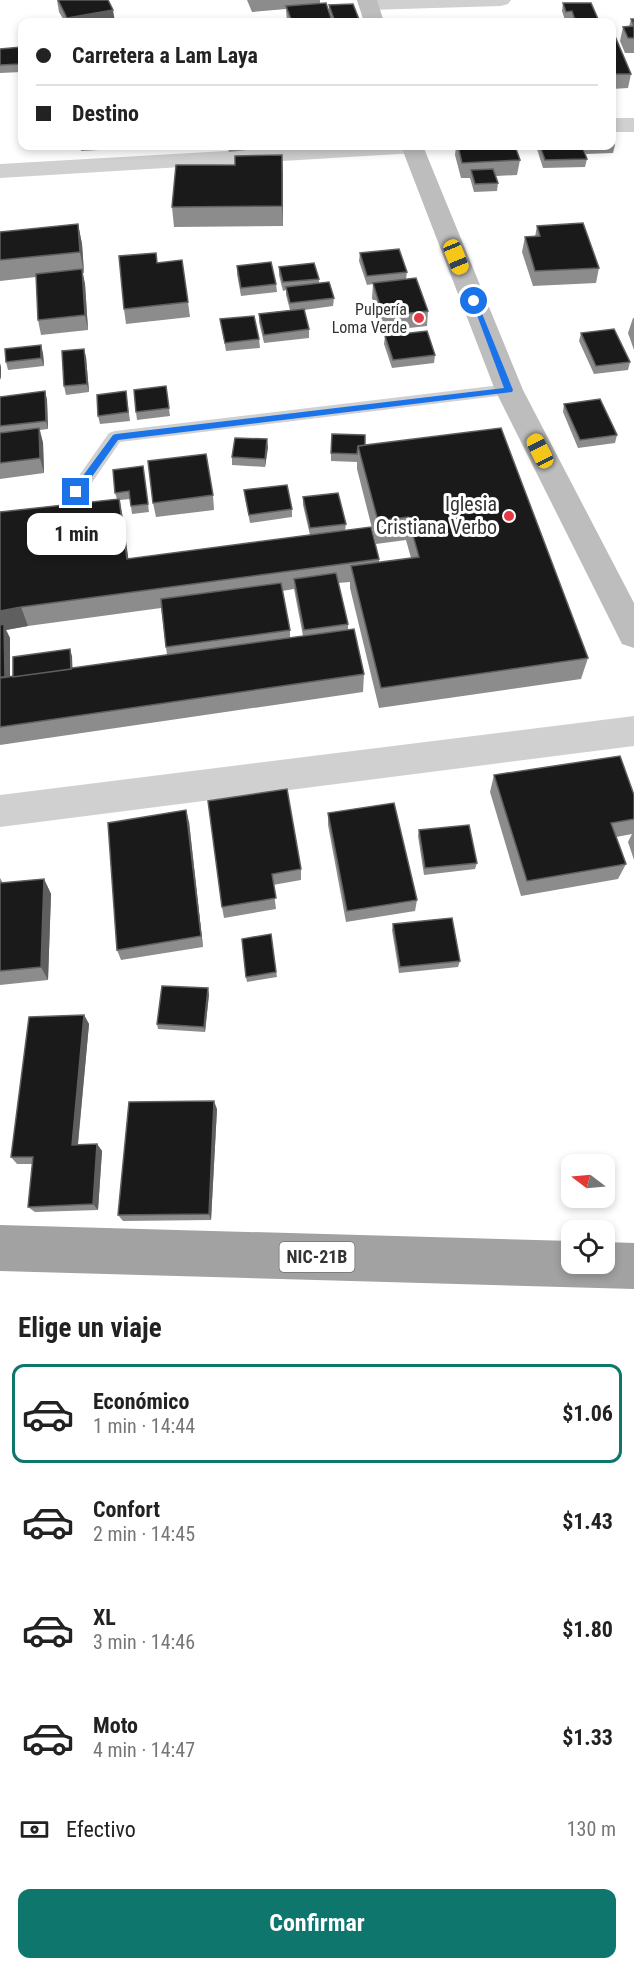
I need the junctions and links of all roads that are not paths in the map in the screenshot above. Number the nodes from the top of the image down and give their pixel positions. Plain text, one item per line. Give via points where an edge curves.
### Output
1 (501, 0) edge
2 (370, 9) edge
3 (634, 124) edge
4 (616, 125) edge
5 (347, 150) edge
6 (415, 150) edge
7 (0, 171) edge
8 (509, 390) junction
9 (63, 511) edge
10 (634, 634) edge
11 (634, 730) edge
12 (0, 811) edge
13 (0, 1248) edge
14 (634, 1266) edge

1 - 2 street
3 - 4 street
5 - 7 street
6 - 8 main road
8 - 9 lane via 116,437
8 - 10 main road
11 - 12 street
13 - 14 highway, NIC-21B

